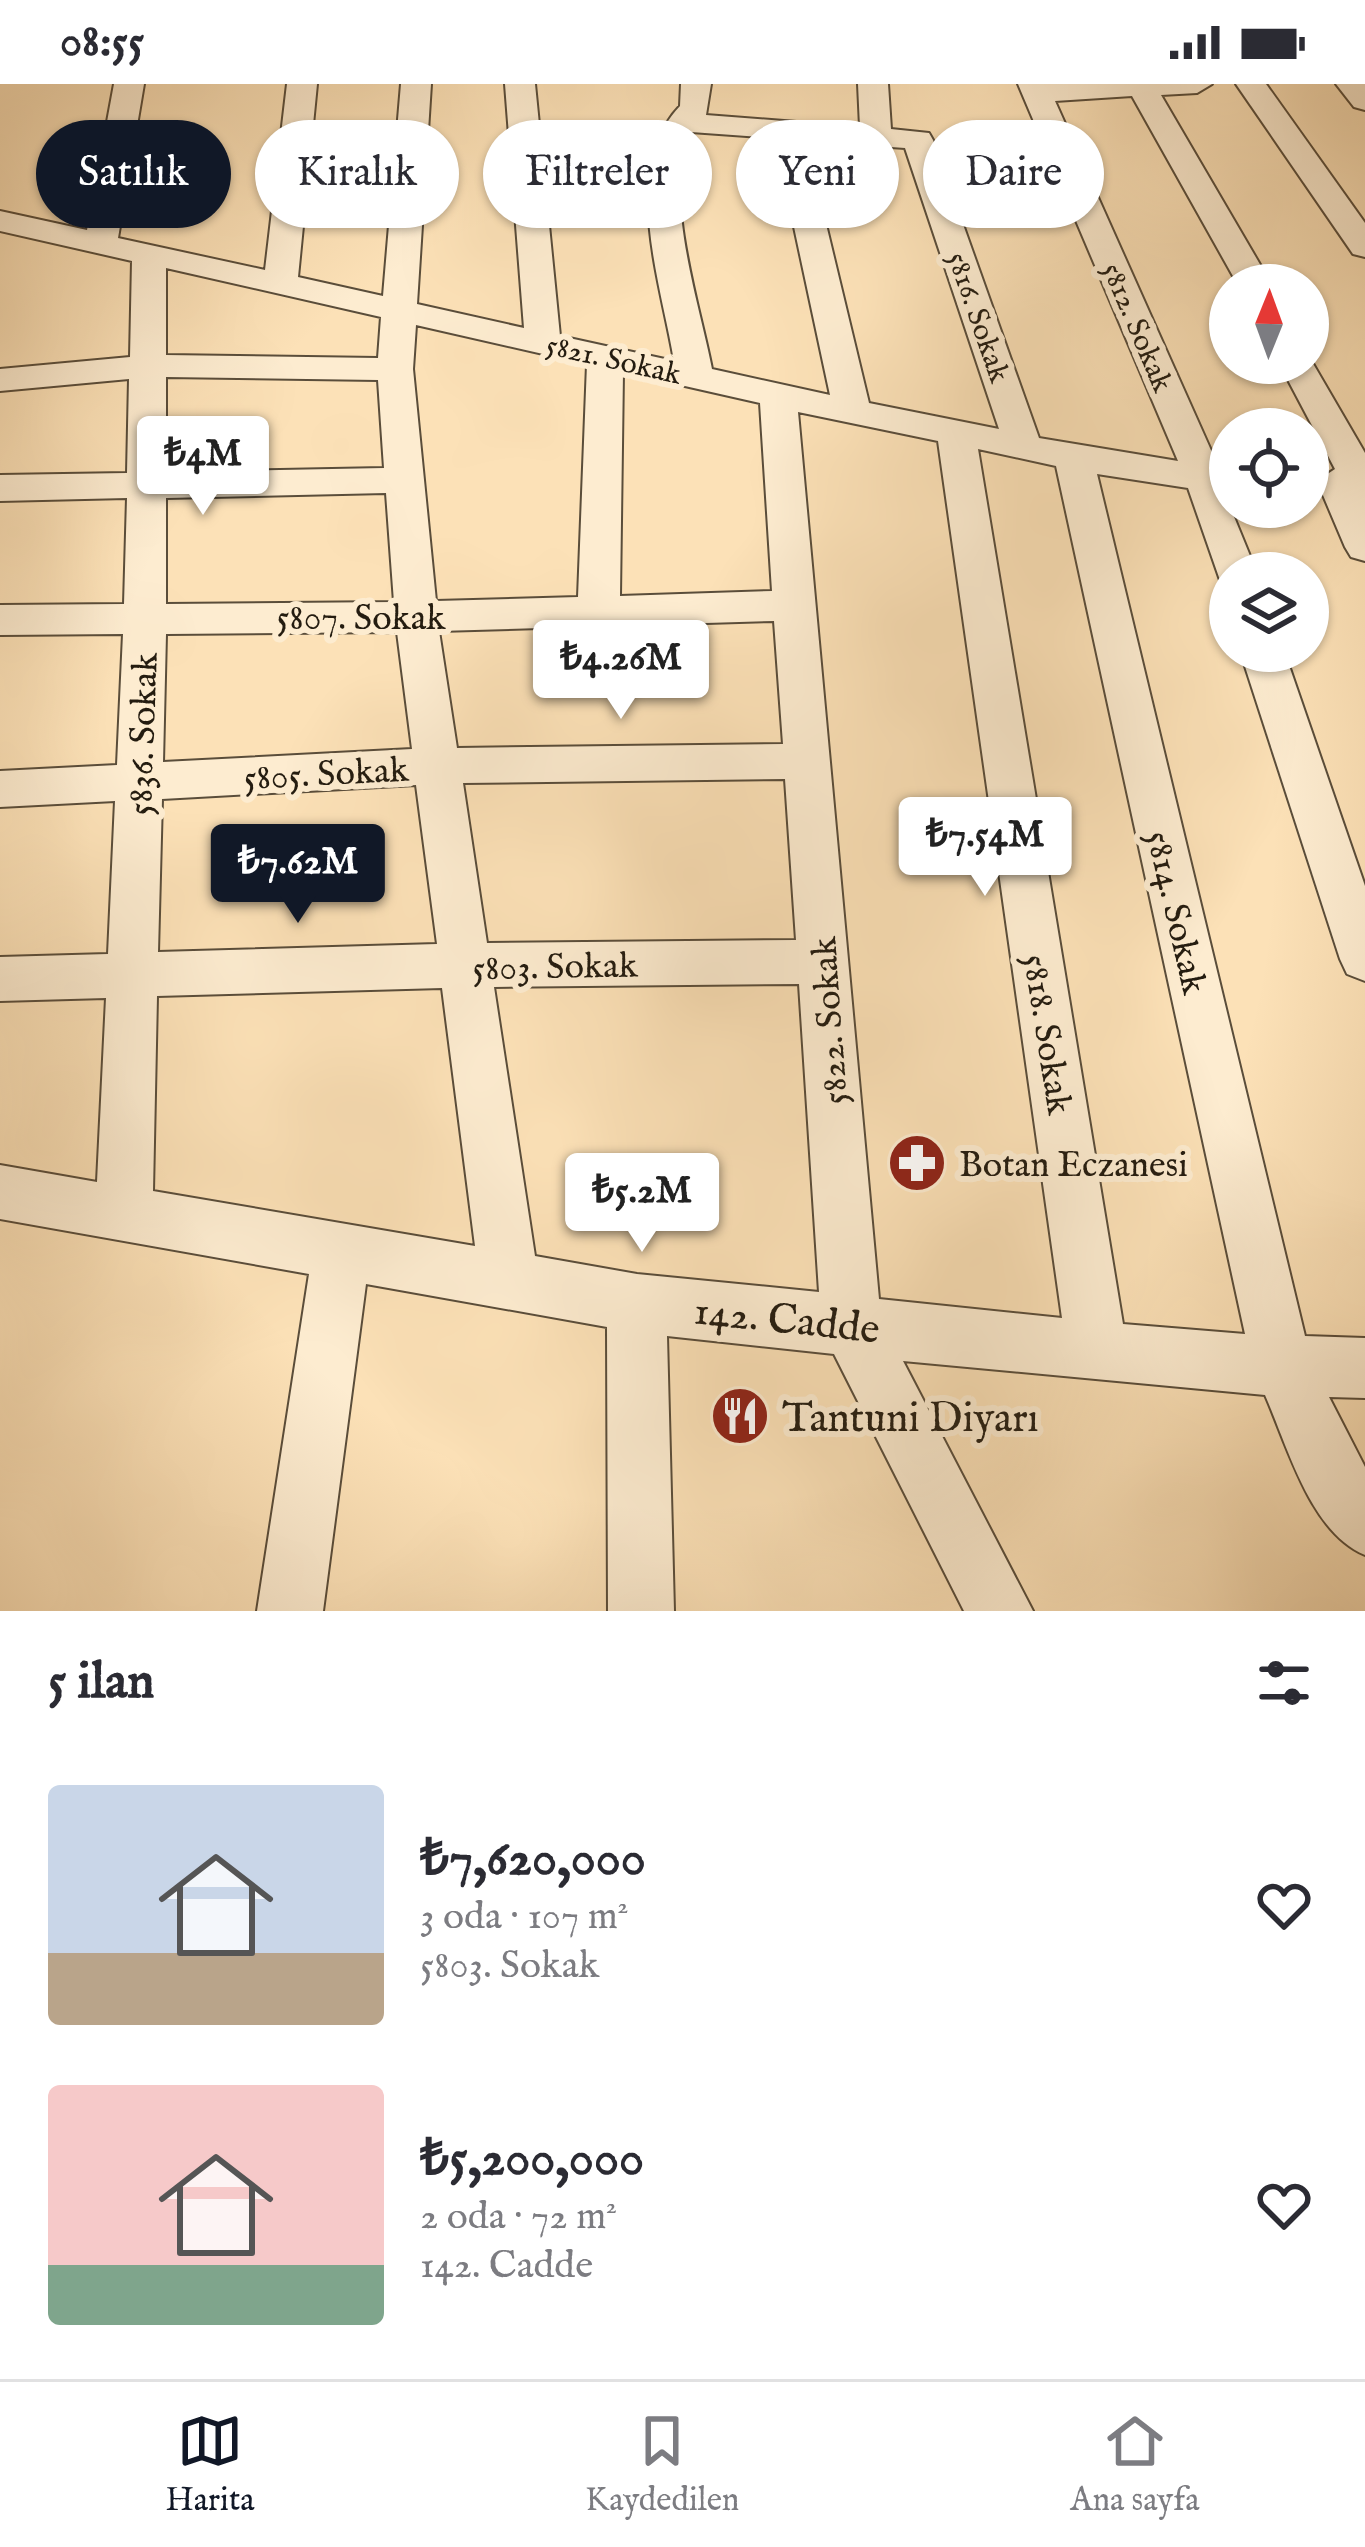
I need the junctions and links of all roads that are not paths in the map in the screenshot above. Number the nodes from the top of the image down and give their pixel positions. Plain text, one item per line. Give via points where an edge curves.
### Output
1 (129, 84) edge
2 (302, 84) edge
3 (416, 84) edge
4 (520, 84) edge
5 (696, 84) edge
6 (873, 84) edge
7 (1197, 84) edge
8 (1251, 84) edge
9 (1351, 84) edge
10 (1141, 86) edge
11 (1035, 89) edge
12 (1365, 101) edge
13 (682, 120) edge
14 (875, 120) edge
15 (899, 139) edge
16 (0, 220) edge
17 (672, 228) edge
18 (810, 228) edge
19 (101, 243) junction
20 (1365, 248) edge
21 (148, 254) junction
22 (1243, 264) edge
23 (280, 284) junction
24 (396, 310) junction
25 (543, 343) junction
26 (605, 357) junction
27 (147, 366) junction
28 (395, 369) junction
29 (695, 377) junction
30 (0, 380) edge
31 (1305, 384) edge
32 (778, 396) junction
33 (852, 412) junction
34 (956, 434) junction
35 (1024, 448) junction
36 (1074, 458) junction
37 (1209, 463) edge
38 (1209, 479) edge
39 (404, 480) junction
40 (146, 481) junction
41 (1343, 481) edge
42 (0, 488) edge
43 (1365, 547) edge
44 (795, 605) junction
45 (599, 608) junction
46 (145, 615) junction
47 (416, 617) junction
48 (0, 620) edge
49 (1269, 672) edge
50 (807, 761) junction
51 (437, 766) junction
52 (139, 782) junction
53 (0, 789) edge
54 (1365, 959) edge
55 (823, 962) junction
56 (465, 965) junction
57 (132, 974) junction
58 (0, 980) edge
59 (0, 1192) edge
60 (124, 1213) junction
61 (341, 1251) junction
62 (509, 1280) junction
63 (637, 1303) junction
64 (851, 1324) junction
65 (1097, 1351) junction
66 (1282, 1365) junction
67 (1365, 1368) edge
68 (1365, 1523) edge
69 (290, 1611) edge
70 (641, 1611) edge
71 (1000, 1611) edge

1 - 19 street
2 - 23 street
3 - 24 street
4 - 25 street
5 - 13 street via 695,109
6 - 14 street
7 - 10 street
8 - 20 street
9 - 12 street
10 - 11 street
10 - 22 street
11 - 37 street, 5812. Sokak
15 - 35 street, 5816. Sokak via 918,140
16 - 19 street, 5821. Sokak
17 - 29 street
18 - 33 street
19 - 21 street, 5821. Sokak
21 - 23 street, 5821. Sokak
21 - 27 street, 5836. Sokak
23 - 24 street, 5821. Sokak
24 - 25 street, 5821. Sokak
24 - 28 street
25 - 26 street, 5821. Sokak
26 - 29 street, 5821. Sokak
26 - 45 street
27 - 28 street
27 - 30 street
27 - 40 street, 5836. Sokak
28 - 39 street
29 - 32 street, 5821. Sokak
31 - 41 street
32 - 33 street, 5821. Sokak
32 - 44 street, 5822. Sokak
33 - 34 street, 5821. Sokak
34 - 35 street, 5821. Sokak
34 - 65 street, 5818. Sokak
35 - 36 street, 5821. Sokak
36 - 38 street, 5821. Sokak
36 - 66 street, 5814. Sokak
39 - 40 street
39 - 47 street
40 - 42 street
40 - 46 street, 5836. Sokak
41 - 43 street
44 - 45 street, 5807. Sokak
44 - 50 street, 5822. Sokak
45 - 47 street, 5807. Sokak
46 - 47 street, 5807. Sokak
46 - 48 street, 5807. Sokak
46 - 52 street, 5836. Sokak
47 - 51 street
49 - 54 street
50 - 51 street, 5805. Sokak
50 - 55 street, 5822. Sokak
51 - 52 street, 5805. Sokak
51 - 56 street
52 - 53 street, 5805. Sokak
52 - 57 street, 5836. Sokak
55 - 56 street, 5803. Sokak
55 - 64 street, 5822. Sokak
56 - 57 street, 5803. Sokak
56 - 62 street
57 - 58 street, 5803. Sokak
57 - 60 street, 5836. Sokak
59 - 60 street, 142. Cadde
60 - 61 street, 142. Cadde
61 - 62 street, 142. Cadde
61 - 69 street
62 - 63 street, 142. Cadde
63 - 64 street, 142. Cadde
63 - 70 street
64 - 65 street, 142. Cadde
64 - 71 street, 5822. Sokak
65 - 66 street, 142. Cadde
66 - 67 street, 142. Cadde
66 - 68 street, 5814. Sokak

